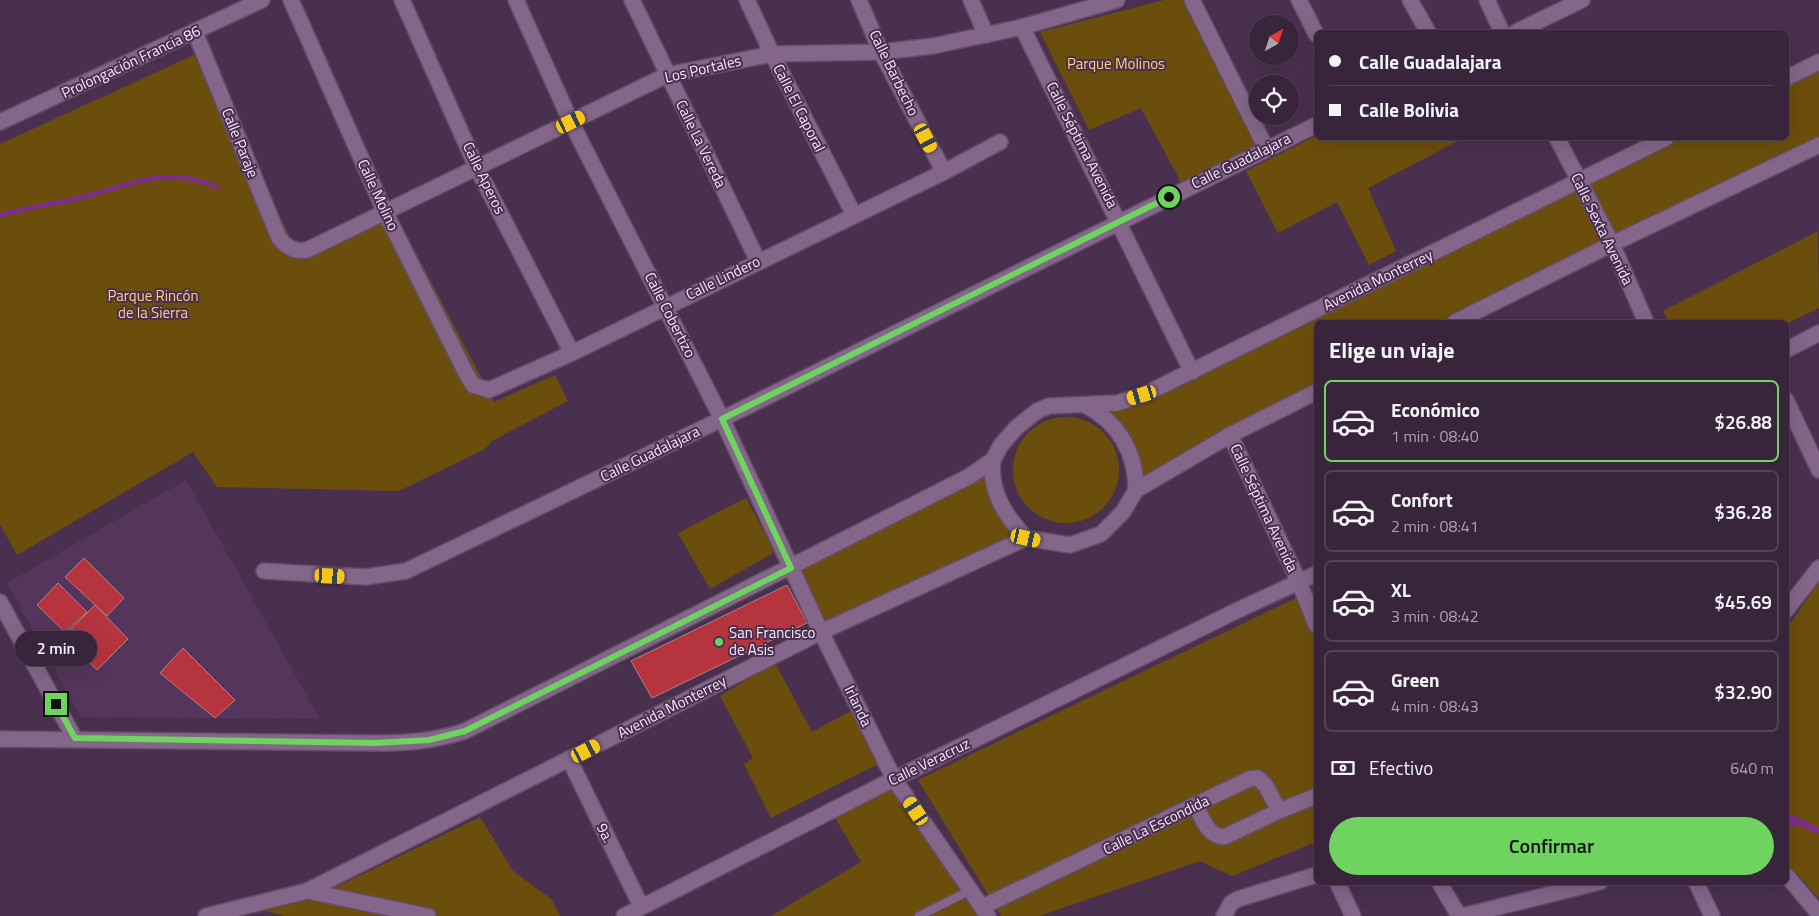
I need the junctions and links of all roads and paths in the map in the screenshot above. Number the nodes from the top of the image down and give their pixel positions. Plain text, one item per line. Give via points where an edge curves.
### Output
1 (262, 0) edge
2 (291, 0) edge
3 (402, 0) edge
4 (516, 0) edge
5 (632, 0) edge
6 (747, 0) edge
7 (859, 0) edge
8 (971, 0) edge
9 (1117, 0) edge
10 (1192, 0) edge
11 (1299, 0) edge
12 (1410, 0) edge
13 (1487, 0) edge
14 (1582, 0) edge
15 (1080, 5) edge
16 (1022, 27) junction
17 (1314, 30) edge
18 (1427, 30) edge
19 (1501, 30) edge
20 (1520, 30) edge
21 (195, 32) junction
22 (986, 35) junction
23 (881, 52) junction
24 (772, 54) junction
25 (1819, 62) edge
26 (667, 75) junction
27 (1789, 77) edge
28 (0, 122) edge
29 (571, 122) junction
30 (1314, 126) edge
31 (1558, 140) edge
32 (1662, 140) edge
33 (1000, 142) dead end
34 (1819, 145) edge
35 (1266, 148) junction
36 (476, 166) junction
37 (944, 172) junction
38 (1579, 180) junction
39 (384, 212) junction
40 (854, 215) junction
41 (1120, 222) junction
42 (1612, 244) junction
43 (292, 249) joint
44 (758, 261) junction
45 (665, 306) junction
46 (1459, 320) edge
47 (1645, 320) edge
48 (1819, 333) edge
49 (1789, 348) edge
50 (572, 352) junction
51 (1192, 372) junction
52 (473, 385) joint
53 (1314, 393) edge
54 (1085, 405) junction
55 (1789, 406) edge
56 (722, 419) junction
57 (1230, 435) junction
58 (993, 460) junction
59 (1819, 470) edge
60 (1136, 490) junction
61 (1026, 538) junction
62 (791, 568) junction
63 (1819, 568) edge
64 (264, 571) dead end
65 (1314, 575) edge
66 (1299, 582) junction
67 (0, 602) edge
68 (1789, 606) edge
69 (1314, 619) edge
70 (821, 632) junction
71 (75, 738) junction
72 (0, 739) edge
73 (569, 759) junction
74 (894, 779) junction
75 (1314, 797) edge
76 (1196, 806) junction
77 (1279, 811) junction
78 (1314, 876) edge
79 (1789, 879) edge
80 (1338, 885) edge
81 (1441, 885) edge
82 (1576, 885) edge
83 (1697, 885) edge
84 (1560, 887) edge
85 (971, 890) junction
86 (308, 891) junction
87 (641, 906) junction
88 (985, 912) edge
89 (1224, 914) edge
90 (1819, 914) edge
91 (210, 916) edge
92 (428, 916) edge
93 (624, 916) edge
94 (920, 916) edge
95 (1353, 916) edge
96 (1461, 916) edge
97 (1712, 916) edge

1 - 21 street, Prolongación Francia 86
2 - 39 street, Calle Molino
3 - 36 street, Calle Aperos
4 - 29 street, Calle Cobertizo
5 - 26 street, Calle La Vereda
6 - 24 street, Calle El Caporal
7 - 23 street, Calle Barbecho
8 - 22 street
9 - 15 street, Los Portales
10 - 35 street
11 - 17 street
12 - 18 street
13 - 19 street
14 - 20 street
15 - 16 street, Los Portales
16 - 22 street, Los Portales
16 - 41 street, Calle Séptima Avenida
21 - 28 street, Prolongación Francia 86
21 - 43 street, Calle Paraje via 279,238
22 - 23 street, Los Portales
23 - 24 street, Los Portales
23 - 37 street, Calle Barbecho
24 - 26 street, Los Portales
24 - 40 street, Calle El Caporal
25 - 27 street
26 - 29 street, Los Portales
26 - 44 street, Calle La Vereda
29 - 36 street, Los Portales
29 - 45 street, Calle Cobertizo
30 - 35 street, Calle Guadalajara
31 - 38 street, Calle Sexta Avenida
32 - 38 street, Avenida Monterrey
33 - 37 street, Calle Lindero
34 - 42 street
35 - 41 street, Calle Guadalajara
36 - 39 street, Los Portales
36 - 50 street, Calle Aperos
37 - 40 street, Calle Lindero
38 - 42 street, Calle Sexta Avenida
38 - 51 street, Avenida Monterrey
39 - 43 street, Los Portales via 307,250
39 - 52 street, Calle Molino
40 - 44 street, Calle Lindero
41 - 51 street, Calle Séptima Avenida
41 - 56 street, Calle Guadalajara
42 - 46 street
42 - 47 street, Calle Sexta Avenida
44 - 45 street, Calle Lindero
45 - 50 street, Calle Lindero
45 - 56 street, Calle Cobertizo
48 - 49 street
50 - 52 street, Calle Lindero via 498,387 489,390
51 - 54 street, Avenida Monterrey via 1117,403
53 - 57 street
54 - 58 street, Avenida Monterrey via 1050,406 1032,414 1001,445
54 - 60 street via 1100,412 1127,446 1134,462
55 - 59 street
56 - 62 street, Calle Cobertizo
56 - 64 street, Calle Guadalajara via 406,571 366,577
57 - 60 street
57 - 66 street, Calle Séptima Avenida
58 - 61 street via 991,476 994,491 1010,521
58 - 62 street, Avenida Monterrey via 950,487
60 - 61 street via 1123,512 1101,534 1070,545
61 - 70 street, Avenida Monterrey
62 - 70 street, Calle Cobertizo
62 - 71 street, Avenida Monterrey via 465,731 442,738 415,742
63 - 68 street
65 - 66 street, Calle Veracruz
66 - 69 street, Calle Séptima Avenida
66 - 74 street, Calle Veracruz
67 - 71 street
70 - 73 street, Avenida Monterrey
70 - 74 street, Irlanda
71 - 72 street, Avenida Monterrey
73 - 86 street, Avenida Monterrey
73 - 87 street, 9a.
74 - 85 street, Irlanda
74 - 87 street, Calle Veracruz
75 - 77 street
76 - 77 street via 1208,830 1224,837
76 - 77 street, Calle La Escondida via 1258,778
76 - 88 street, Calle La Escondida
78 - 89 street via 1238,899
79 - 90 street
80 - 95 street
81 - 96 street
82 - 84 street
83 - 97 street
84 - 96 street
85 - 88 street, Irlanda
85 - 94 lane
86 - 91 street, Avenida Monterrey
86 - 92 street
87 - 93 street, Calle Veracruz

